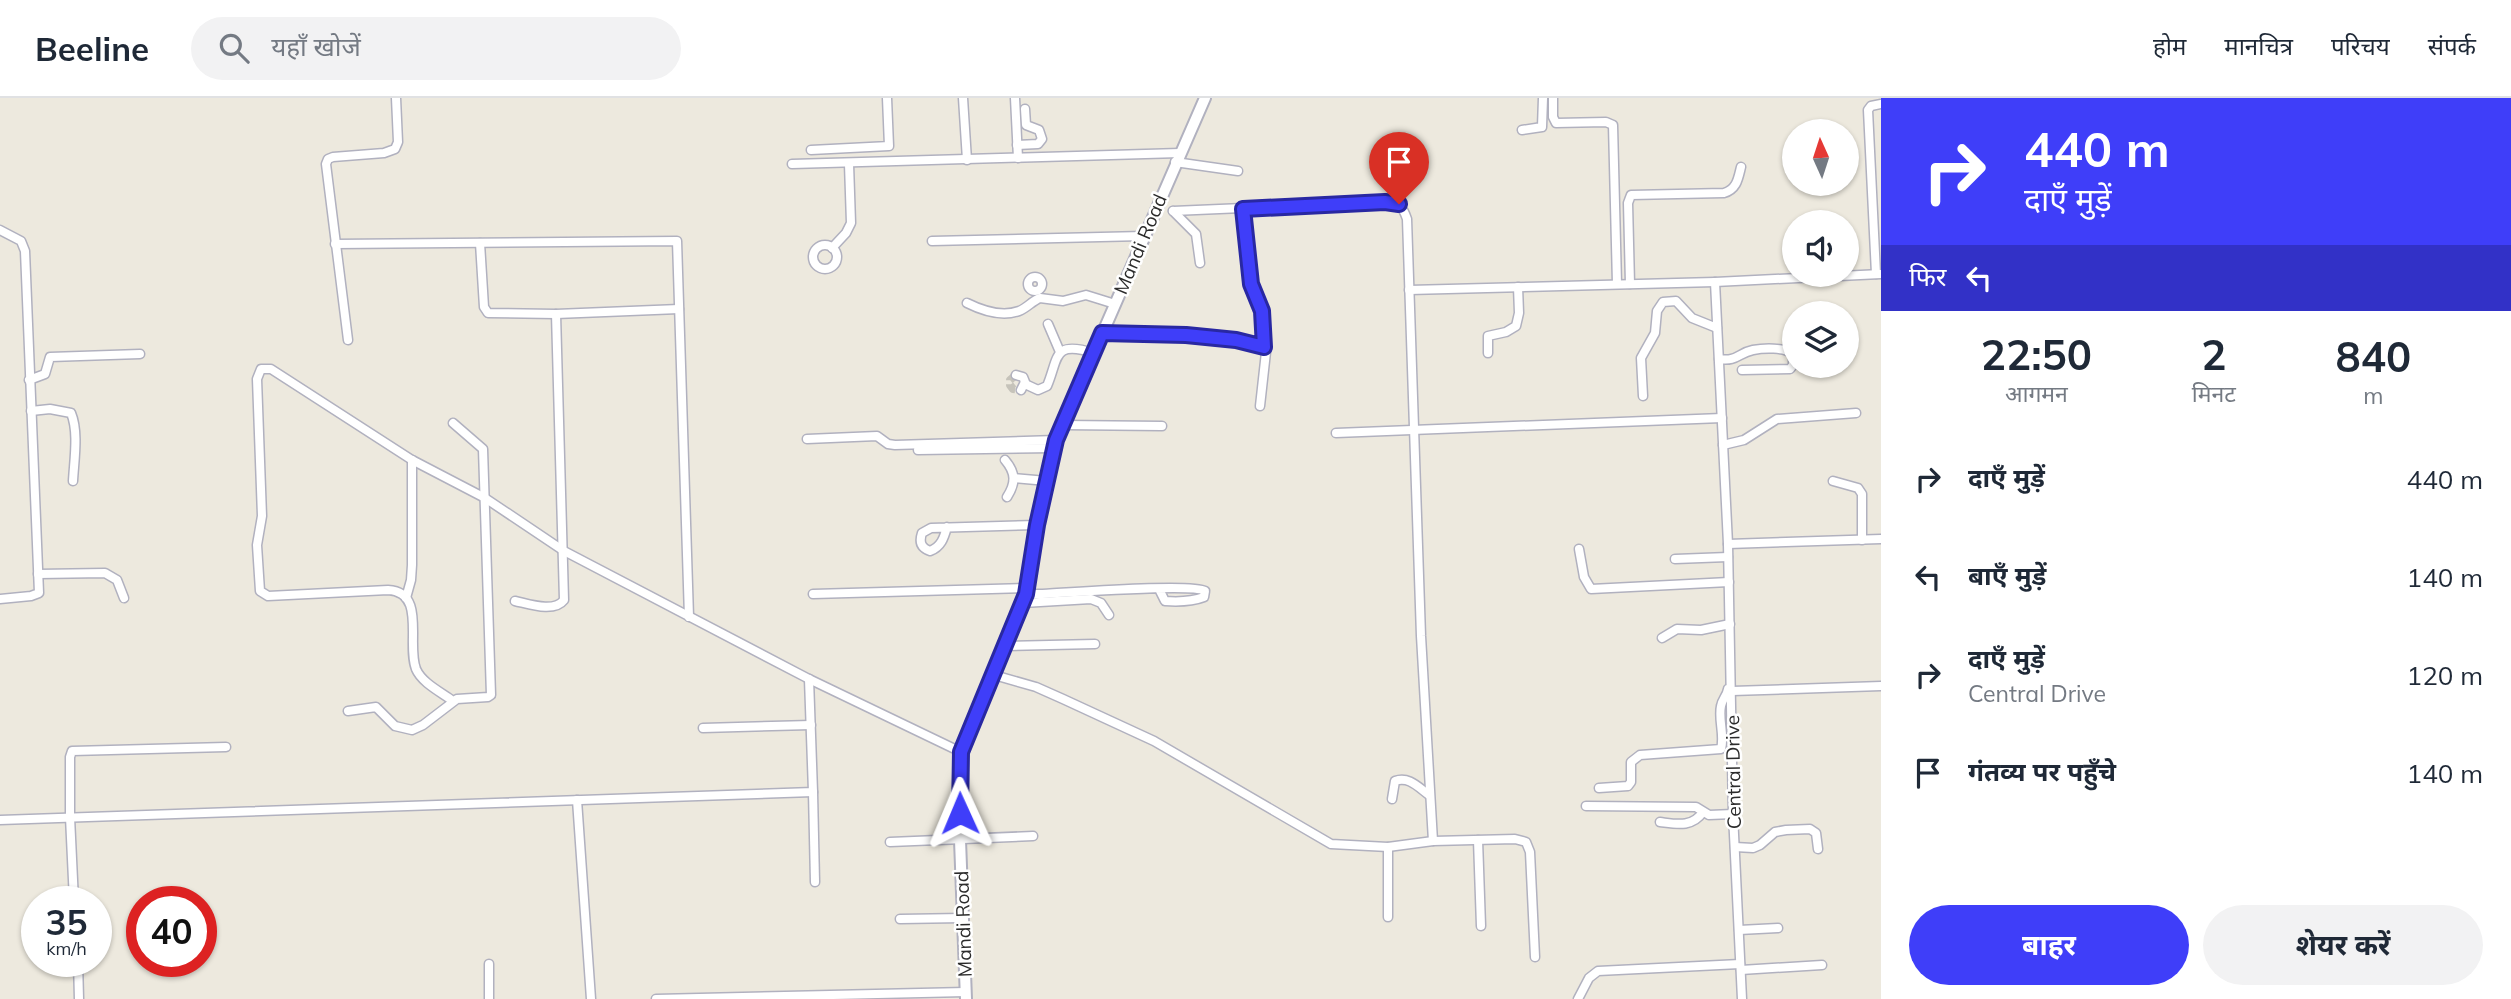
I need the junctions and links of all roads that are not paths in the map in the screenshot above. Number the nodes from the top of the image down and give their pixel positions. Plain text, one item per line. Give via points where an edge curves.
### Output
1 (396, 98) edge
2 (887, 98) edge
3 (963, 98) edge
4 (1015, 98) edge
5 (1205, 98) edge
6 (1543, 98) edge
7 (1553, 98) edge
8 (1881, 104) edge
9 (1025, 109) dead end
10 (1522, 130) dead end
11 (1017, 145) junction
12 (832, 149) junction
13 (811, 150) dead end
14 (1177, 157) junction
15 (1018, 158) junction
16 (967, 160) junction
17 (792, 164) dead end
18 (832, 164) junction
19 (849, 164) junction
20 (1741, 167) dead end
21 (1238, 171) dead end
22 (1243, 209) junction
23 (0, 230) edge
24 (1143, 236) junction
25 (932, 241) dead end
26 (480, 243) junction
27 (335, 244) junction
28 (832, 248) dead end
29 (1200, 263) dead end
30 (1878, 274) edge
31 (1715, 282) junction
32 (1630, 284) junction
33 (1617, 285) junction
34 (1518, 287) junction
35 (1409, 290) junction
36 (967, 303) dead end
37 (1115, 304) junction
38 (679, 309) junction
39 (556, 314) junction
40 (1048, 324) dead end
41 (1717, 328) junction
42 (1102, 333) junction
43 (348, 340) dead end
44 (1264, 347) junction
45 (1060, 352) junction
46 (1094, 353) junction
47 (1488, 353) dead end
48 (140, 354) dead end
49 (1719, 359) junction
50 (1742, 370) dead end
51 (1016, 375) dead end
52 (29, 380) junction
53 (1643, 396) dead end
54 (1260, 406) dead end
55 (30, 411) junction
56 (1856, 413) dead end
57 (1722, 418) junction
58 (453, 423) dead end
59 (1063, 425) junction
60 (1162, 426) dead end
61 (1415, 428) junction
62 (1336, 433) dead end
63 (807, 439) dead end
64 (1056, 444) junction
65 (1723, 444) junction
66 (918, 450) dead end
67 (412, 460) junction
68 (1006, 460) dead end
69 (1014, 478) junction
70 (73, 481) dead end
71 (1047, 481) junction
72 (1833, 481) dead end
73 (485, 498) junction
74 (1007, 498) dead end
75 (1037, 525) junction
76 (947, 527) dead end
77 (1881, 539) edge
78 (1861, 540) junction
79 (1728, 544) junction
80 (1579, 549) dead end
81 (564, 551) junction
82 (1728, 557) junction
83 (1675, 559) dead end
84 (38, 574) junction
85 (1729, 582) junction
86 (1159, 589) junction
87 (813, 594) dead end
88 (1025, 595) junction
89 (405, 597) junction
90 (124, 598) dead end
91 (0, 599) edge
92 (515, 601) dead end
93 (1109, 615) dead end
94 (690, 617) junction
95 (1730, 624) junction
96 (1662, 638) dead end
97 (1095, 644) dead end
98 (1006, 646) junction
99 (1732, 673) junction
100 (994, 675) junction
101 (809, 679) junction
102 (1881, 686) edge
103 (1732, 691) junction
104 (453, 701) junction
105 (348, 711) dead end
106 (811, 725) junction
107 (703, 728) dead end
108 (226, 747) dead end
109 (961, 752) junction
110 (1599, 788) dead end
111 (813, 792) junction
112 (1429, 795) junction
113 (1392, 799) dead end
114 (577, 800) junction
115 (1586, 806) dead end
116 (1703, 813) junction
117 (1733, 814) junction
118 (70, 817) junction
119 (0, 820) edge
120 (1660, 822) dead end
121 (1033, 836) dead end
122 (960, 840) junction
123 (1478, 840) junction
124 (1433, 841) junction
125 (890, 842) dead end
126 (1388, 846) junction
127 (1735, 847) junction
128 (1818, 849) dead end
129 (815, 882) dead end
130 (73, 886) edge
131 (963, 918) junction
132 (1388, 918) dead end
133 (900, 919) dead end
134 (1481, 926) dead end
135 (1778, 928) dead end
136 (1739, 930) junction
137 (1535, 957) dead end
138 (489, 964) dead end
139 (1822, 965) dead end
140 (1740, 967) junction
141 (78, 977) edge
142 (966, 995) edge
143 (736, 998) edge
144 (79, 999) edge
145 (489, 999) edge
146 (591, 999) edge
147 (656, 999) edge
148 (695, 999) edge
149 (1578, 999) edge
150 (1742, 999) edge

1 - 27 street via 396,149 327,161
2 - 12 street via 889,146
3 - 16 street
4 - 11 street
5 - 14 street, Mandi Road
6 - 10 street via 1542,127
7 - 33 street via 1556,123 1606,121 1613,125
8 - 30 street via 1868,110
9 - 11 street via 1026,125 1039,130 1042,139 1038,144
11 - 15 street
12 - 13 street
12 - 18 street
14 - 15 street
14 - 21 street
14 - 24 street, Mandi Road
15 - 16 street
16 - 19 street
17 - 18 street
18 - 19 street
19 - 28 street via 851,226
20 - 32 street via 1736,184 1724,193 1631,195
22 - 29 street via 1173,211 1196,234
22 - 35 street via 1385,202 1401,206 1407,219
22 - 44 street
23 - 52 street via 17,237 24,247
24 - 25 street
24 - 37 street, Mandi Road
26 - 27 street
26 - 38 street via 676,240
26 - 39 street via 486,312
27 - 43 street
30 - 31 street
31 - 32 street
31 - 41 street, Central Drive
32 - 33 street
33 - 34 street
34 - 35 street
34 - 47 street via 1516,326 1488,336
35 - 61 street
36 - 37 street via 986,312 1004,313 1022,310 1039,294 1063,301 1086,295
37 - 42 street, Mandi Road
38 - 39 street
38 - 94 street
39 - 81 street
40 - 45 street
41 - 49 street, Central Drive
41 - 53 street via 1692,318 1676,301 1663,302 1655,332 1641,358
42 - 44 street via 1186,335
42 - 46 street, Mandi Road
44 - 54 street
45 - 46 street
45 - 51 street via 1047,386 1038,390 1023,387 1023,377
46 - 59 street, Mandi Road
48 - 52 street via 50,357 45,373
49 - 50 street via 1732,360 1754,350 1787,350 1794,355 1792,367 1785,370
49 - 57 street, Central Drive
52 - 55 street
55 - 70 street via 71,413
55 - 84 street
56 - 65 street via 1777,419 1744,440
57 - 61 street
57 - 65 street, Central Drive
58 - 73 street via 482,446
59 - 60 street
59 - 64 street, Mandi Road
61 - 62 street
61 - 112 street
63 - 64 street via 877,436 892,444
64 - 66 street
64 - 71 street, Mandi Road
65 - 79 street, Central Drive
67 - 73 street
67 - 89 street via 412,565
67 - 89 street via 271,369 260,371 260,591 268,596 396,591
68 - 69 street
69 - 71 street
69 - 74 street
71 - 75 street, Mandi Road
72 - 78 street via 1858,488 1862,494
73 - 81 street
73 - 104 street via 491,693
75 - 76 street
75 - 88 street, Mandi Road
77 - 78 street
78 - 79 street
79 - 82 street, Central Drive
80 - 85 street via 1591,589
81 - 92 street via 562,603 545,606
81 - 94 street
82 - 83 street
82 - 85 street, Central Drive
84 - 90 street via 110,575
84 - 91 street via 38,594
85 - 95 street, Central Drive
86 - 86 street via 1200,589 1205,592 1204,597 1192,601 1165,601
86 - 88 street
87 - 88 street
88 - 93 street via 1091,599 1101,603
88 - 98 street, Mandi Road
89 - 104 street via 412,611 416,669
94 - 101 street
95 - 96 street via 1677,629
95 - 99 street, Central Drive
97 - 98 street
98 - 100 street, Mandi Road
99 - 103 street, Central Drive
99 - 110 street via 1721,705 1721,749 1640,755 1631,762 1628,786
100 - 109 street, Mandi Road
100 - 126 street via 1035,687 1154,741 1325,841
101 - 106 street
101 - 109 street
102 - 103 street
103 - 117 street, Central Drive
104 - 105 street via 412,730 395,726 376,707
106 - 107 street
106 - 111 street
108 - 118 street via 74,750 70,757
109 - 122 street, Mandi Road
111 - 114 street
111 - 129 street
112 - 113 street via 1402,779 1395,781
112 - 124 street
114 - 118 street
114 - 146 street
115 - 116 street via 1693,807
116 - 117 street
116 - 120 street via 1687,824
117 - 127 street, Central Drive
118 - 119 street
118 - 130 street
121 - 122 street
122 - 125 street
122 - 131 street, Mandi Road
123 - 124 street
123 - 134 street
123 - 137 street via 1515,839 1529,847
124 - 126 street
126 - 132 street
127 - 128 street via 1753,848 1775,832 1810,829 1816,833
127 - 136 street, Central Drive
131 - 133 street
131 - 142 street, Mandi Road
135 - 136 street
136 - 140 street, Central Drive
138 - 145 street
139 - 140 street
140 - 149 street via 1598,971
140 - 150 street, Central Drive
141 - 144 street
142 - 143 street
143 - 148 street
147 - 148 street

